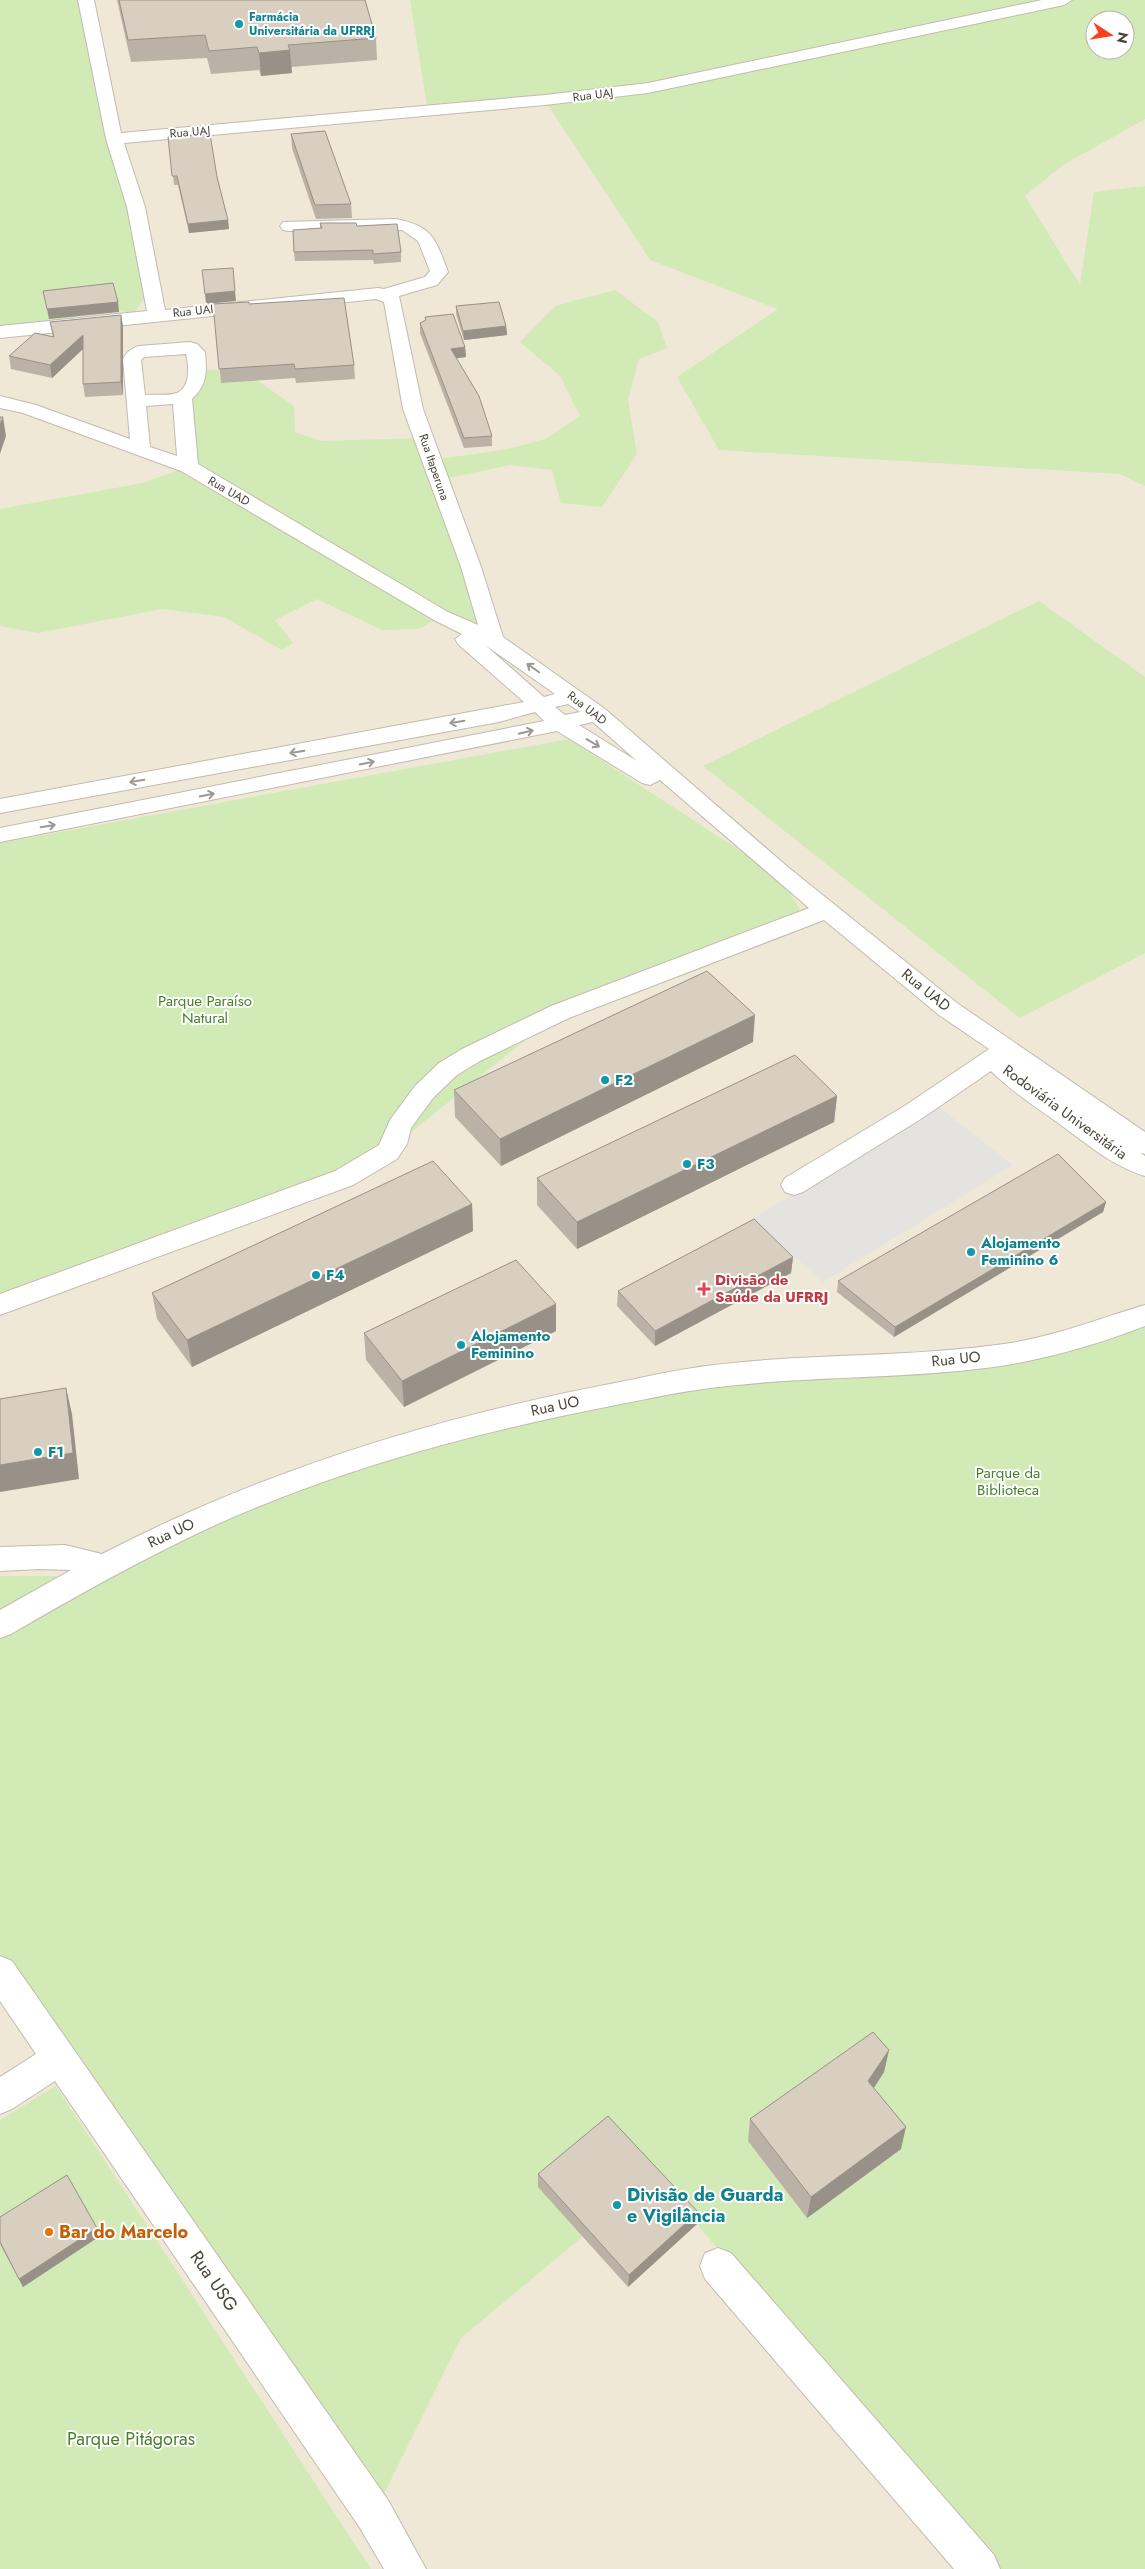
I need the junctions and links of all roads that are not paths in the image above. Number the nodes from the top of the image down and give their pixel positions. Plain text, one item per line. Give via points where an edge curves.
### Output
1 (86, 0) edge
2 (1064, 0) edge
3 (114, 140) junction
4 (289, 226) dead end
5 (386, 294) junction
6 (157, 315) junction
7 (0, 332) edge
8 (182, 398) junction
9 (136, 401) junction
10 (0, 402) edge
11 (141, 450) junction
12 (188, 467) junction
13 (441, 616) junction
14 (493, 640) junction
15 (572, 696) junction
16 (539, 704) junction
17 (597, 714) junction
18 (560, 723) junction
19 (0, 806) edge
20 (719, 820) junction
21 (0, 835) edge
22 (828, 910) junction
23 (948, 1009) junction
24 (993, 1057) junction
25 (1145, 1145) edge
26 (1145, 1167) edge
27 (794, 1185) dead end
28 (0, 1305) edge
29 (1145, 1316) edge
30 (0, 1559) edge
31 (101, 1567) junction
32 (0, 1625) edge
33 (0, 1972) edge
34 (60, 2059) junction
35 (0, 2097) edge
36 (718, 2266) dead end
37 (406, 2569) edge
38 (980, 2569) edge

1 - 3 street
2 - 3 street, Rua UAJ via 648,88
3 - 6 street via 136,207
4 - 5 street, Rua UAI via 396,224 419,230 425,236 439,272 431,281
5 - 6 street, Rua UAI
5 - 14 street, Rua Itaperuna via 392,298 414,409
6 - 7 street, Rua UAI
8 - 9 street
8 - 9 street via 195,387 198,379 196,352 186,348 134,355
8 - 12 street
9 - 11 street
10 - 11 street, Rua UAD via 29,409
11 - 12 street, Rua UAD
12 - 13 street, Rua UAD
13 - 14 street, Rua UAD
13 - 16 street, Rua UAD
15 -> 14 street, Rua UAD
15 - 16 street
15 - 17 street, Rua UAD
16 - 18 street, Rua UAD
16 -> 19 street via 499,715
17 - 18 street
17 - 20 street, Rua UAD
18 -> 20 street, Rua UAD
21 -> 18 street
20 - 22 street, Rua UAD
22 - 23 street, Rua UAD
22 - 28 street via 560,1012 471,1055 448,1069 424,1092 399,1126 388,1152 344,1178
23 - 24 street, Rodoviária Universitária
23 - 25 street, Rua UAD
24 - 26 street, Rodoviária Universitária via 1035,1093 1123,1156
24 - 27 street via 915,1111
29 - 31 street, Rua UO via 1098,1332 1007,1354 722,1375 499,1418 425,1437 277,1487 229,1506
30 - 31 street via 63,1557 84,1559
31 - 32 street, Rua UO
33 - 34 street, Rua USG
34 - 35 street
34 - 37 street, Rua USG via 363,2498
36 - 38 street

